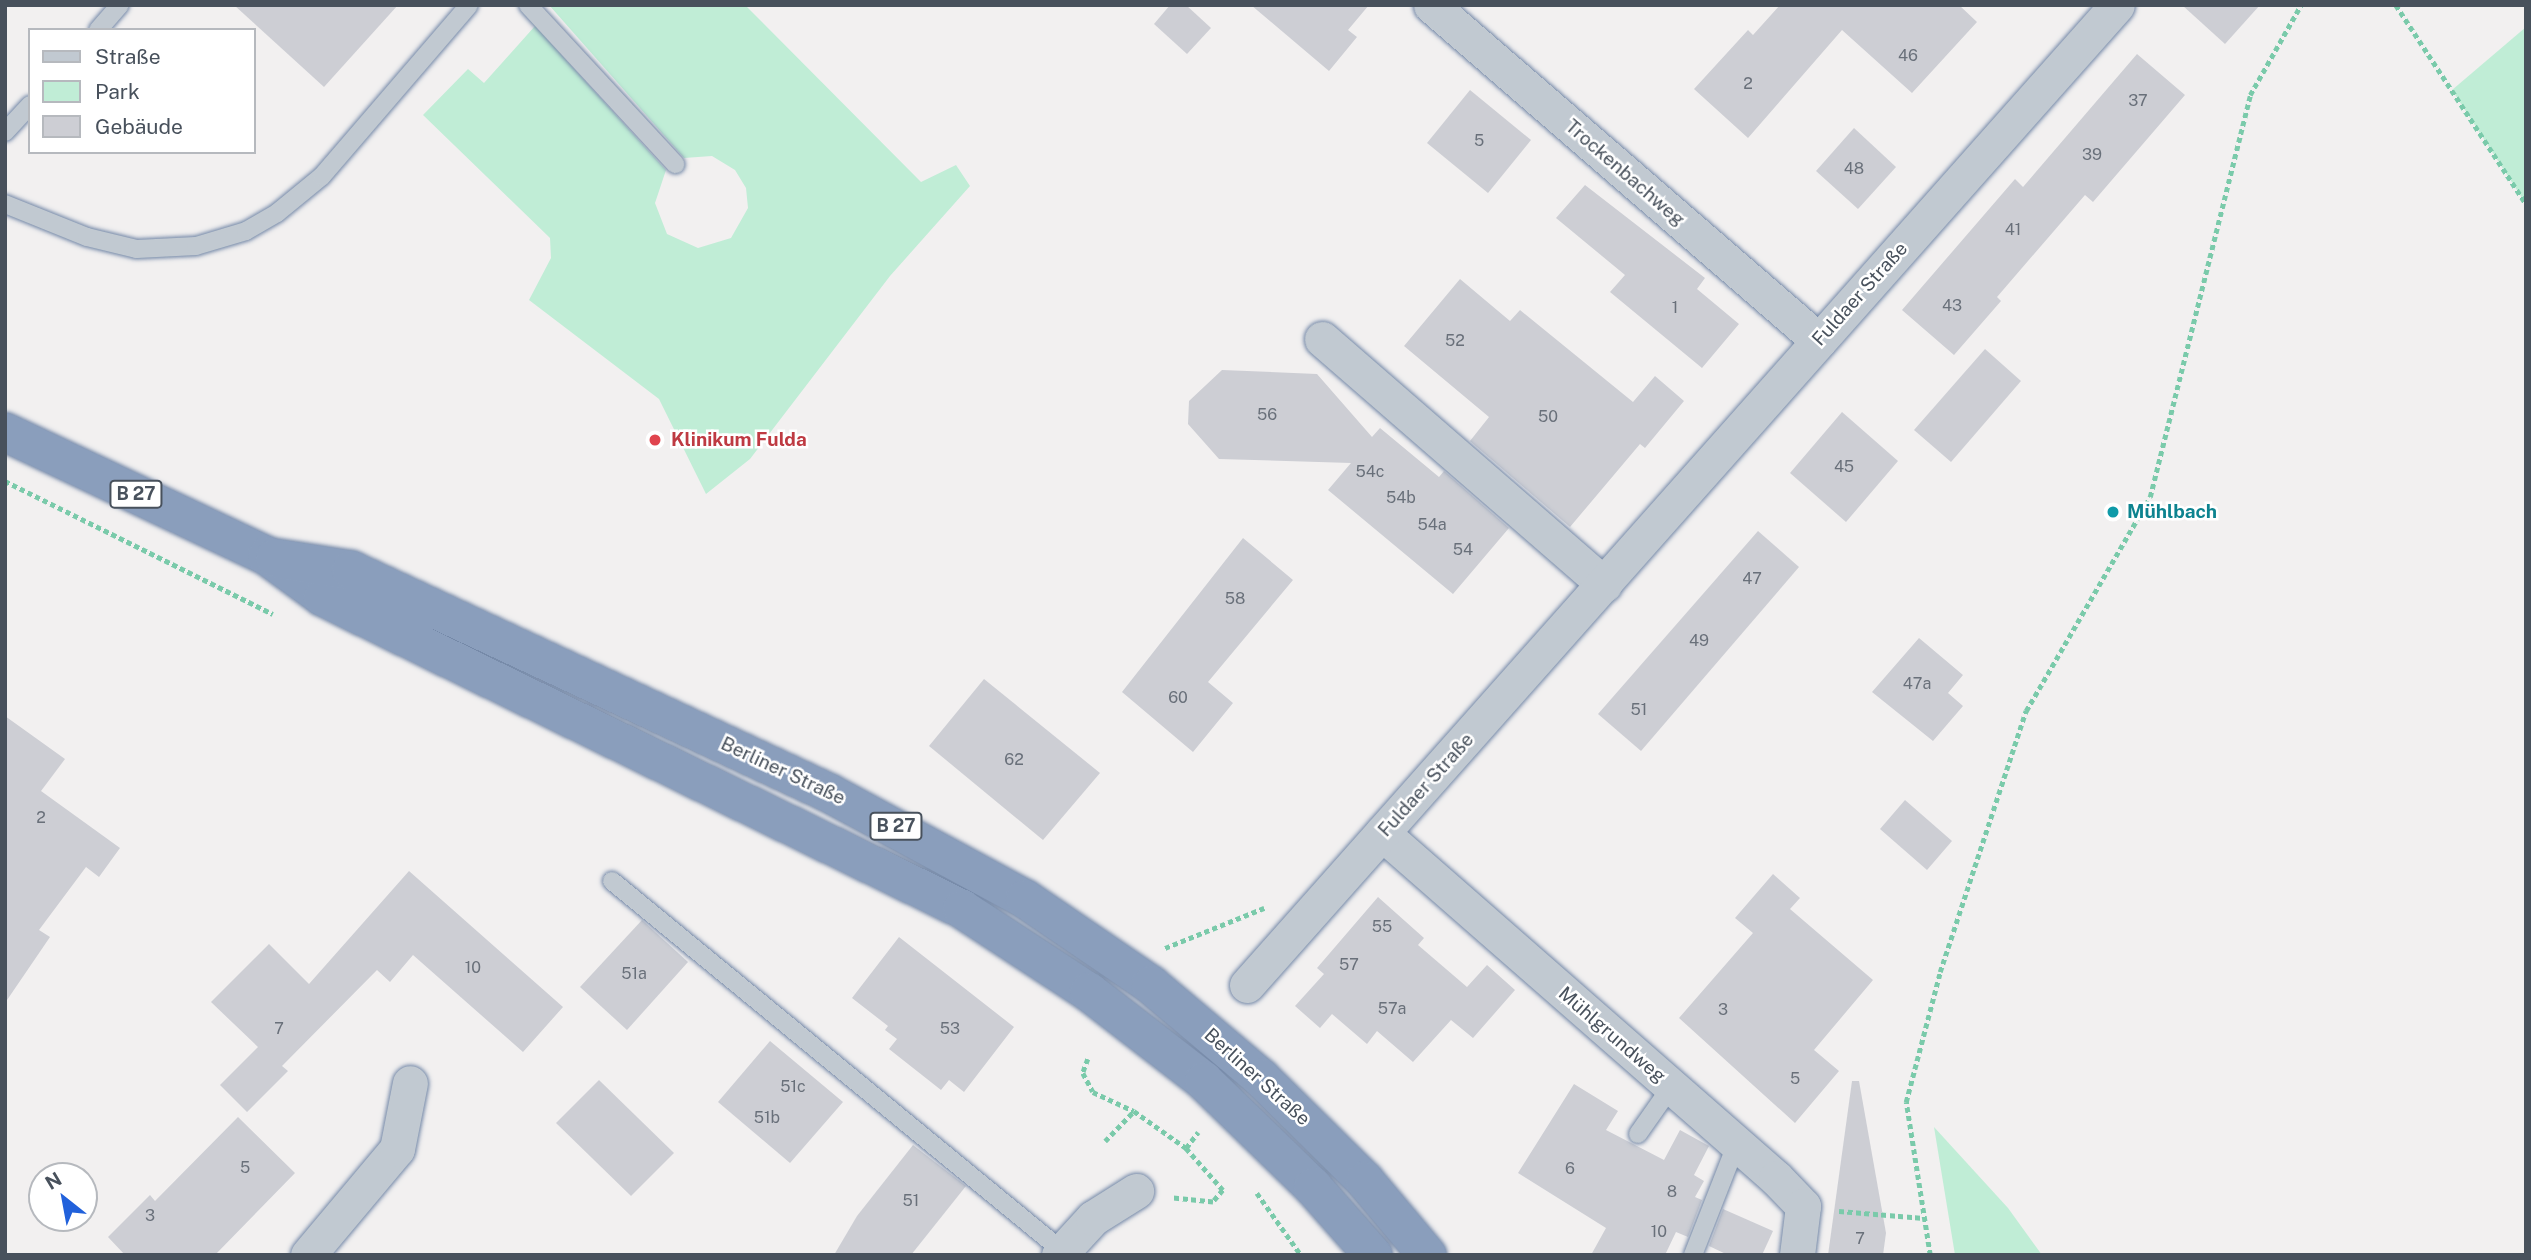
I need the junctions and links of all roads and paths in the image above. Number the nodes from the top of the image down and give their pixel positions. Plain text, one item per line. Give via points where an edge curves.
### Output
1 (120, 5) edge
2 (469, 5) edge
3 (528, 5) edge
4 (1431, 5) edge
5 (2117, 5) edge
6 (2301, 5) edge
7 (2396, 5) edge
8 (100, 28) edge
9 (28, 107) edge
10 (5, 132) edge
11 (675, 163) dead end
12 (5, 204) edge
13 (2526, 204) edge
14 (1322, 339) dead end
15 (1819, 341) junction
16 (5, 432) edge
17 (267, 556) junction
18 (1604, 584) junction
19 (1382, 833) junction
20 (612, 881) dead end
21 (1317, 907) junction
22 (1160, 950) dead end
23 (1248, 985) dead end
24 (1088, 1059) dead end
25 (410, 1083) dead end
26 (1671, 1087) junction
27 (1134, 1111) junction
28 (1198, 1132) dead end
29 (1638, 1134) dead end
30 (1105, 1141) dead end
31 (1737, 1143) junction
32 (1186, 1149) junction
33 (1255, 1189) dead end
34 (1136, 1191) joint
35 (1803, 1206) junction
36 (1924, 1218) junction
37 (1060, 1253) edge
38 (309, 1255) edge
39 (1301, 1255) edge
40 (1373, 1255) edge
41 (1427, 1255) edge
42 (1693, 1255) edge
43 (1797, 1255) edge
44 (1930, 1255) edge

1 - 8 lane
2 - 12 lane via 322,176 277,213 246,231 196,246 136,249 87,237
3 - 11 lane
4 - 15 street, Trockenbachweg
5 - 15 street, Fuldaer Straße
6 - 36 path via 2250,96 2150,497 2026,711 1940,972 1906,1102
7 - 13 path
9 - 10 lane
14 - 18 street
15 - 18 street, Fuldaer Straße
16 - 17 highway, Berliner Straße / B 27
17 - 40 highway, Berliner Straße / B 27 via 323,597 962,909 1028,950 1205,1081 1313,1187
17 - 41 highway, Berliner Straße / B 27 via 351,570 830,793 1025,899 1152,985 1261,1078 1365,1181
18 - 19 street, Fuldaer Straße
19 - 21 street, Fuldaer Straße
19 - 26 street, Mühlgrundweg
20 - 37 lane
21 - 22 path via 1259,908
21 - 23 street, Fuldaer Straße
24 - 27 path via 1085,1083 1107,1101
25 - 38 street via 397,1149
26 - 29 lane
26 - 31 street, Mühlgrundweg
27 - 30 path
27 - 32 path
28 - 32 path
31 - 35 street, Mühlgrundweg
31 - 42 lane
32 - 34 path via 1222,1185 1221,1197 1202,1203
33 - 39 path
34 - 37 street via 1093,1218
35 - 36 path
35 - 43 street
36 - 44 path

